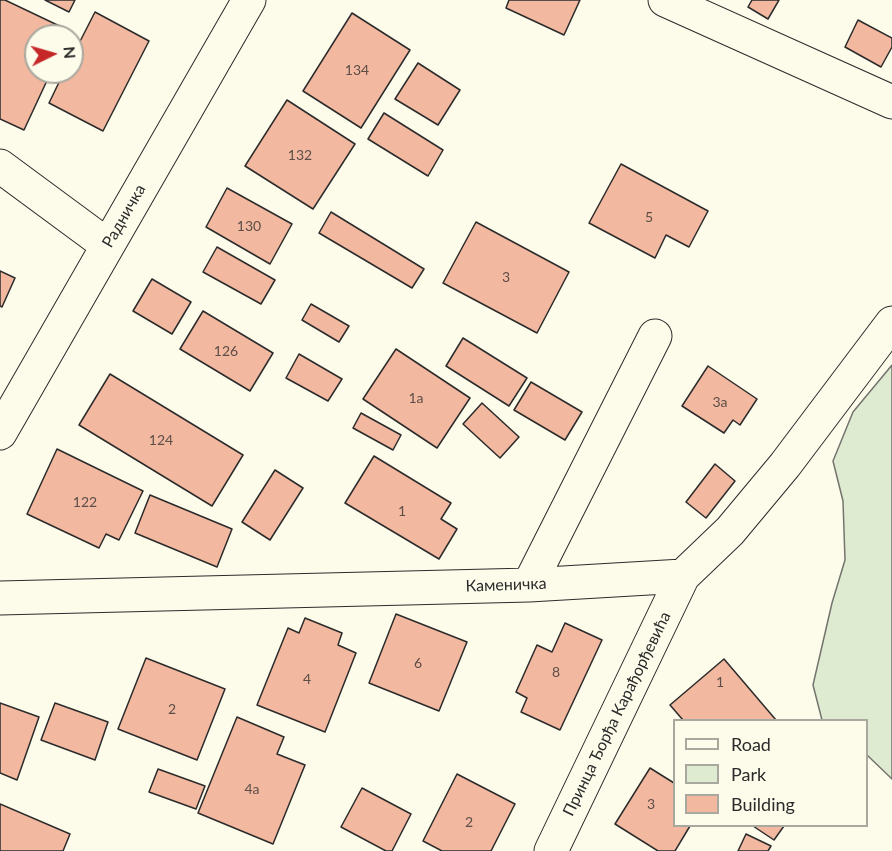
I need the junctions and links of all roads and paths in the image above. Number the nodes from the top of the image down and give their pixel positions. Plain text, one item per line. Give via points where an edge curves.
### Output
1 (249, 0) edge
2 (665, 0) edge
3 (892, 102) edge
4 (0, 166) edge
5 (107, 245) junction
6 (892, 323) edge
7 (655, 336) dead end
8 (0, 433) edge
9 (683, 576) junction
10 (529, 585) junction
11 (0, 598) edge
12 (551, 851) edge

1 - 5 street, Радничка
2 - 3 street
4 - 5 street
5 - 8 street, Радничка
6 - 9 street via 778,473 730,531
7 - 10 street
9 - 10 street, Каменичка
9 - 12 street, Принца Ђорђа Карађорђевића
10 - 11 street, Каменичка

